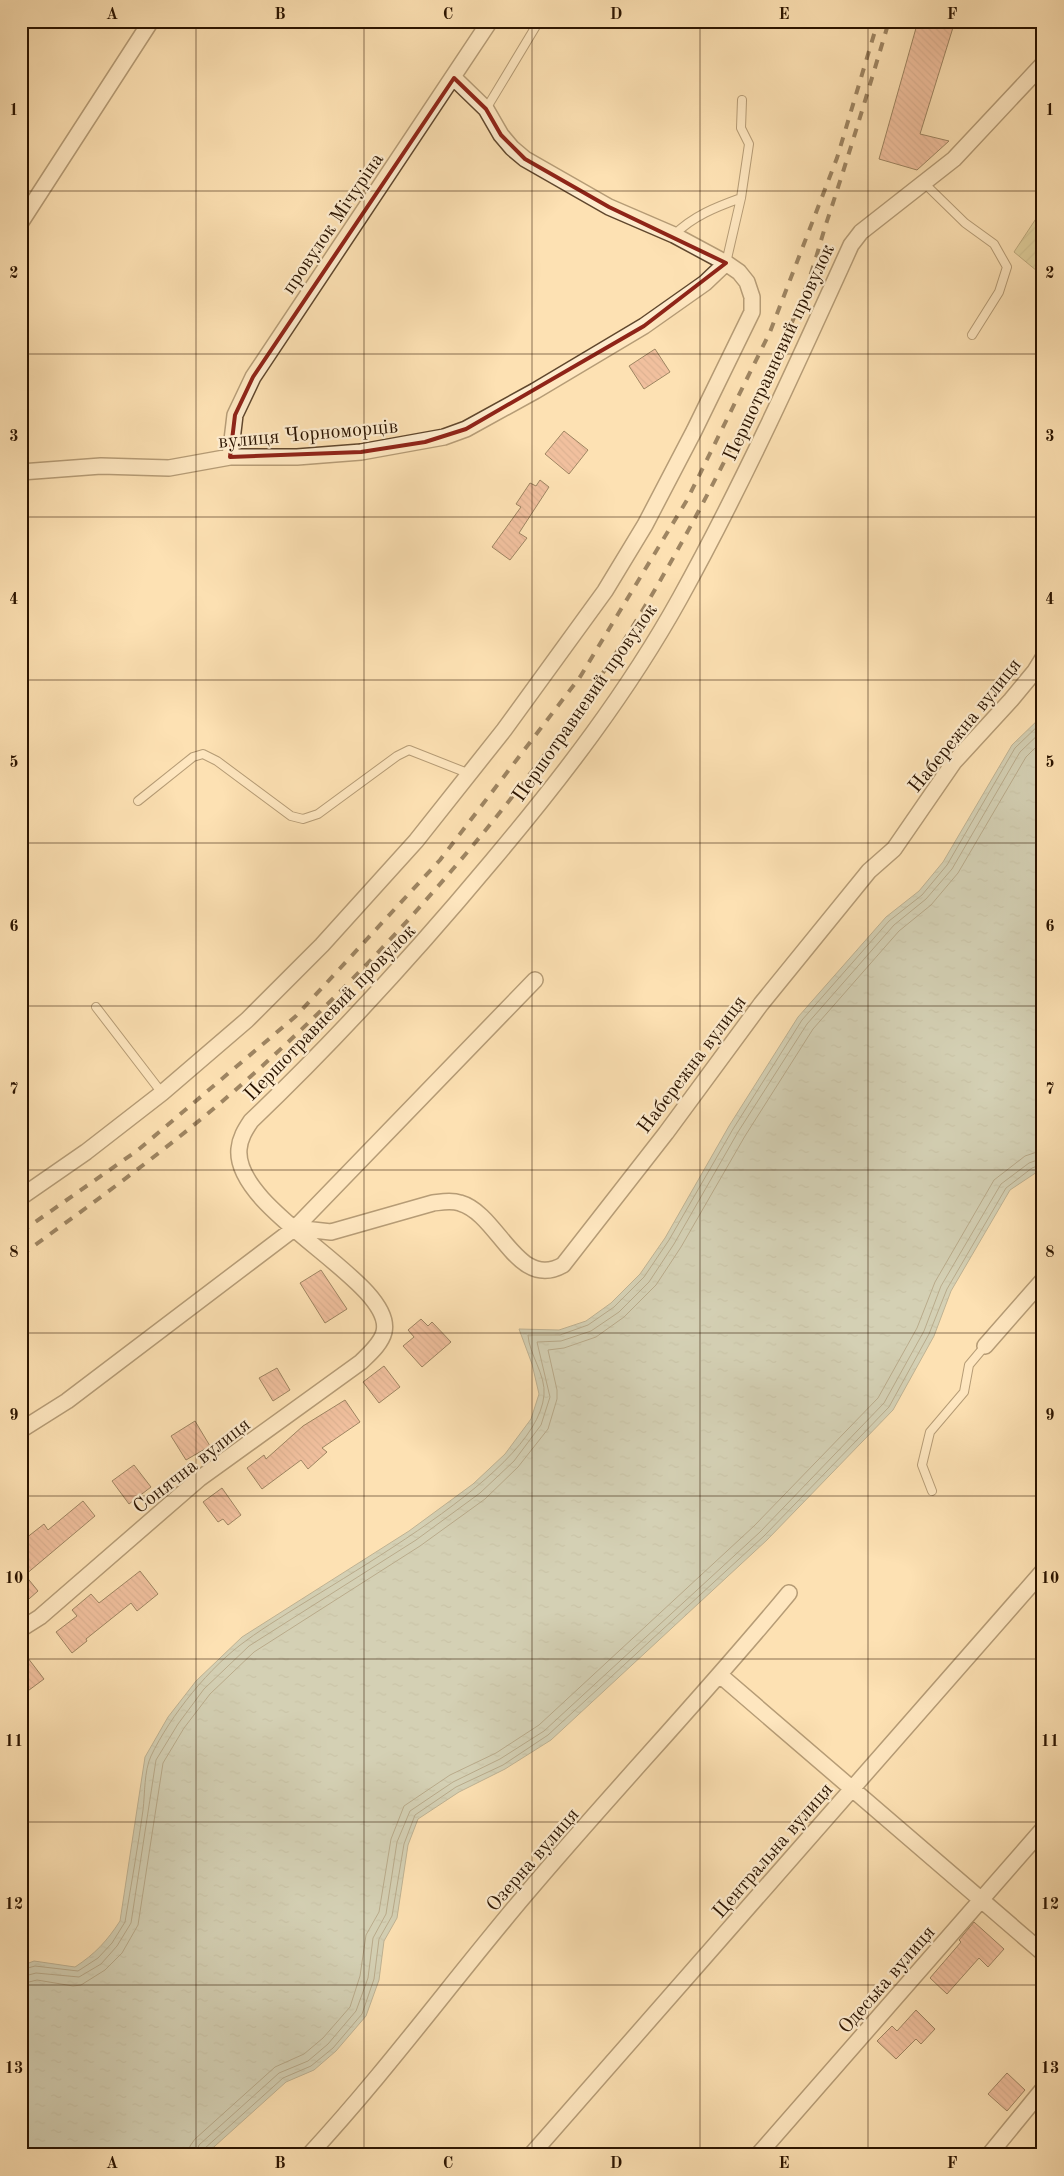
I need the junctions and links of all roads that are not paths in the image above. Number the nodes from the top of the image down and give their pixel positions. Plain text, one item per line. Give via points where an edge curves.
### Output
1 (152, 21) edge
2 (490, 21) edge
3 (539, 21) edge
4 (1043, 64) edge
5 (454, 78) junction
6 (742, 100) dead end
7 (486, 109) junction
8 (924, 183) junction
9 (741, 198) junction
10 (21, 222) edge
11 (674, 235) junction
12 (726, 263) junction
13 (972, 335) dead end
14 (230, 457) junction
15 (21, 472) edge
16 (1043, 658) edge
17 (470, 774) junction
18 (138, 801) dead end
19 (535, 980) dead end
20 (96, 1007) dead end
21 (162, 1093) junction
22 (21, 1197) edge
23 (295, 1228) junction
24 (1043, 1280) edge
25 (984, 1346) joint
26 (21, 1430) edge
27 (932, 1491) dead end
28 (1043, 1571) edge
29 (789, 1593) dead end
30 (21, 1629) edge
31 (720, 1676) junction
32 (851, 1789) junction
33 (1043, 1829) edge
34 (981, 1900) junction
35 (1043, 1953) edge
36 (1043, 2089) edge
37 (313, 2153) edge
38 (532, 2155) edge
39 (758, 2155) edge
40 (989, 2155) edge

1 - 10 street
2 - 5 street, провулок Мічуріна
3 - 7 lane
4 - 8 street via 986,127
5 - 7 street
5 - 14 street, провулок Мічуріна via 253,377 235,415
6 - 9 lane via 741,128 749,144
7 - 11 street via 501,135 525,160 609,207
8 - 13 lane via 965,223 994,244 1007,267 999,292
8 - 23 street, Першотравневий провулок via 873,221 851,245 803,352 679,599 637,668 593,730 532,813 437,928 366,1007 251,1121 243,1134 239,1150 241,1165 249,1180 275,1212
9 - 11 lane via 703,213
9 - 12 lane
11 - 12 street
12 - 14 street, вулиця Чорноморців via 705,283 644,326 535,391 444,437 361,452 296,457
12 - 17 street via 747,282 752,312 694,431 645,525 605,591
14 - 15 street, вулиця Чорноморців via 169,468 109,466
16 - 23 street, Набережна вулиця via 954,762 894,849 869,871 761,1004 563,1265 552,1271 540,1271 525,1265 486,1220 461,1203 449,1201 330,1232
17 - 18 lane via 409,750 396,756 318,814 303,820 291,816 203,754 193,757
17 - 21 street via 416,841 322,945 247,1020
19 - 23 street
20 - 21 lane
21 - 22 street
23 - 26 street via 67,1400
23 - 30 street, Сонячна вулиця via 376,1303 384,1332 380,1341 360,1362 199,1479 40,1617
24 - 25 street
25 - 27 lane via 969,1365 964,1392 930,1432 922,1465
28 - 32 street, Центральна вулиця
29 - 31 street, Озерна вулиця
31 - 32 street
31 - 37 street, Озерна вулиця via 526,1894
32 - 34 street
32 - 38 street, Центральна вулиця
33 - 34 street, Одеська вулиця
34 - 35 street
34 - 39 street, Одеська вулиця
36 - 40 street

